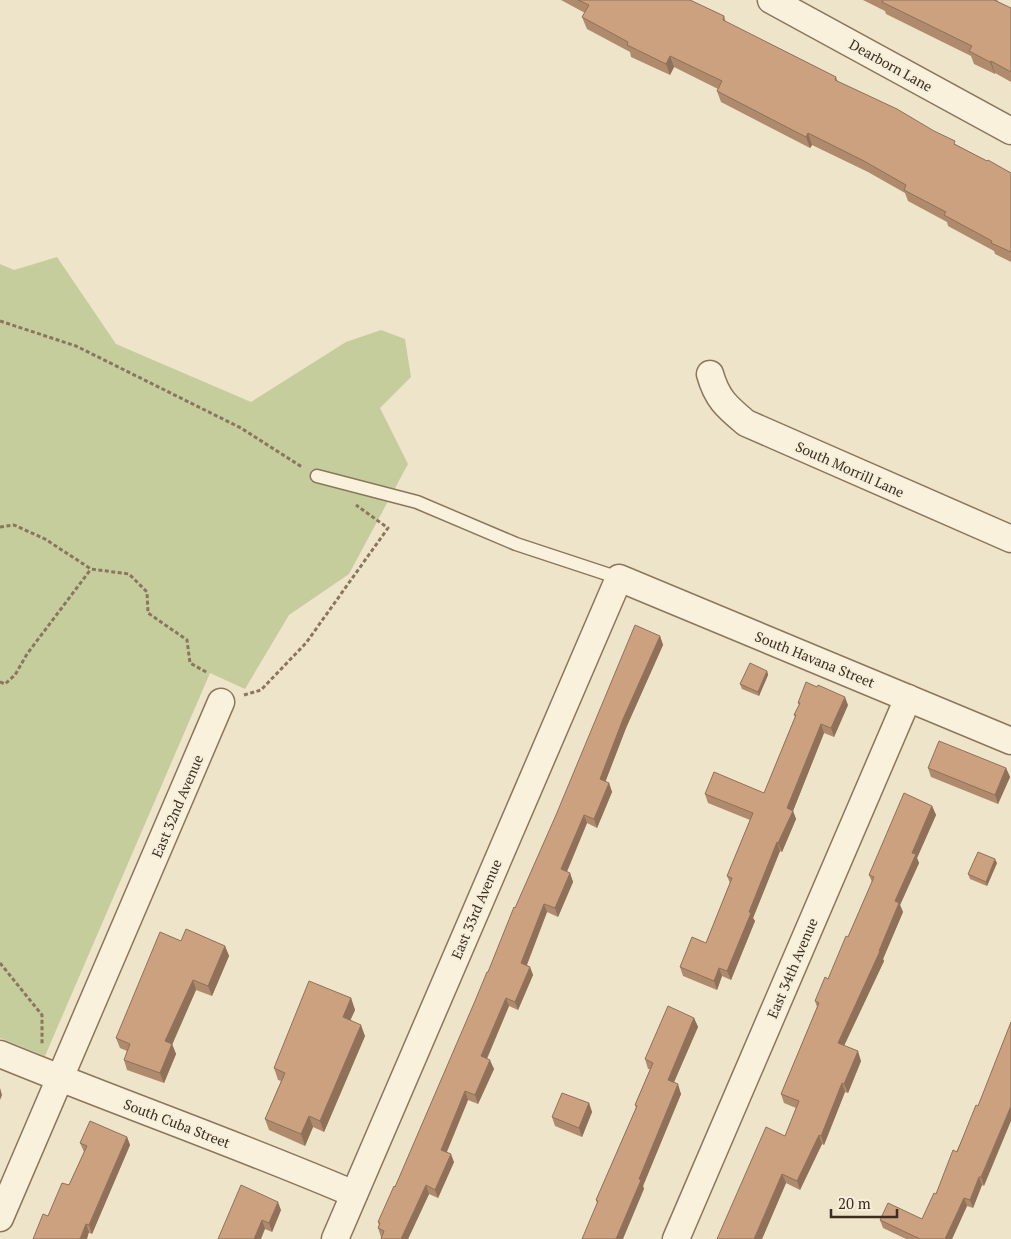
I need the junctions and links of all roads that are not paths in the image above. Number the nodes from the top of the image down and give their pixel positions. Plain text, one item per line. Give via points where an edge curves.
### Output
1 (771, 0) edge
2 (1011, 131) edge
3 (710, 374) dead end
4 (318, 476) road end
5 (1011, 539) edge
6 (619, 578) junction
7 (908, 698) junction
8 (221, 702) road end
9 (1011, 741) edge
10 (0, 1054) edge
11 (60, 1078) junction
12 (354, 1194) junction
13 (0, 1218) edge
14 (335, 1239) edge
15 (676, 1239) edge

1 - 2 street, Dearborn Lane
3 - 5 street, South Morrill Lane via 715,390 729,409 746,423
4 - 6 lane via 417,502 516,544
6 - 7 street, South Havana Street
6 - 12 street, East 33rd Avenue
7 - 9 street, South Havana Street
7 - 15 street, East 34th Avenue
8 - 11 street, East 32nd Avenue
10 - 11 street, South Cuba Street
11 - 12 street, South Cuba Street
11 - 13 street, East 32nd Avenue
12 - 14 street, East 33rd Avenue

